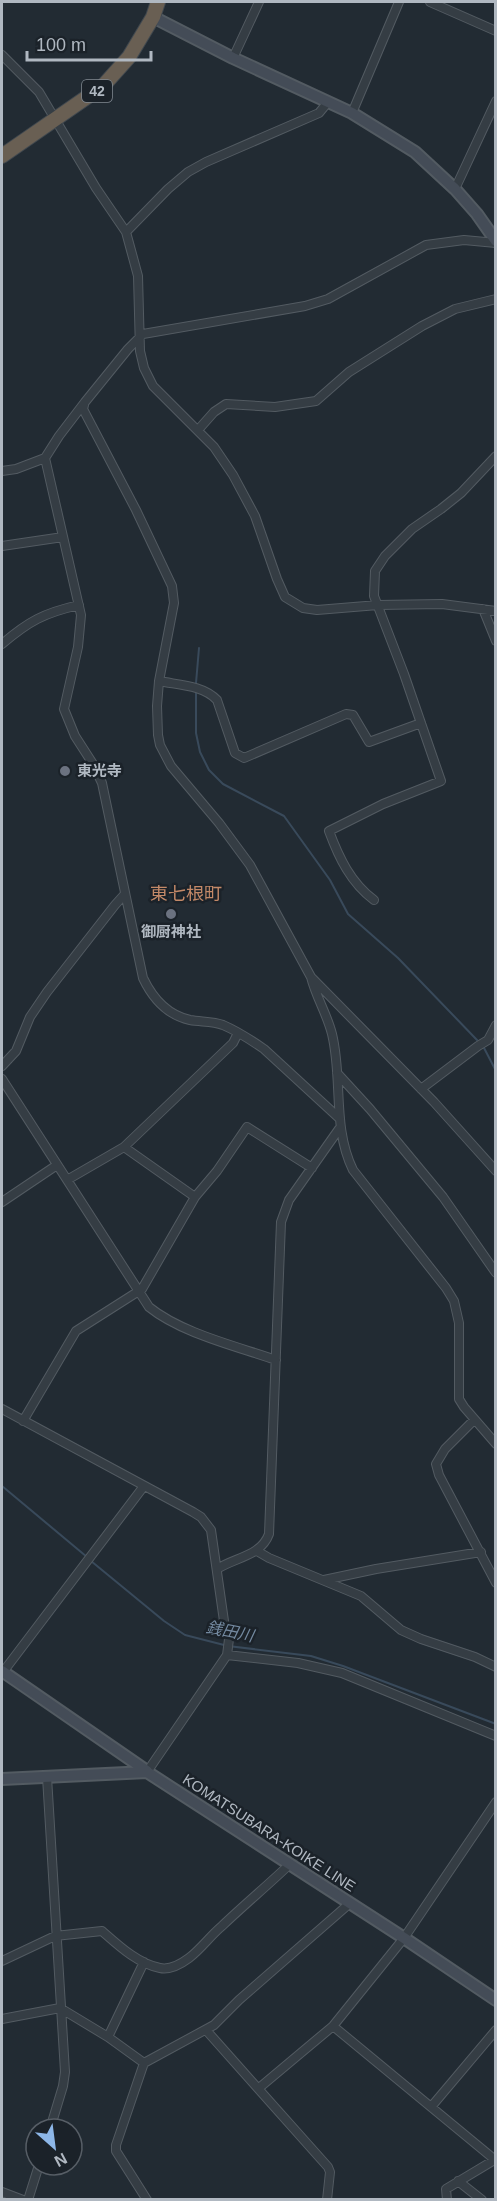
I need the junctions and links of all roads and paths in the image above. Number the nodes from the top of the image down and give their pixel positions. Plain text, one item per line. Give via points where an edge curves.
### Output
1 (158, 2) edge
2 (259, 2) edge
3 (399, 2) edge
4 (430, 2) edge
5 (153, 17) junction
6 (495, 31) edge
7 (2, 55) edge
8 (233, 58) junction
9 (495, 101) edge
10 (328, 102) junction
11 (352, 112) junction
12 (54, 120) junction
13 (4, 154) edge
14 (455, 189) junction
15 (126, 232) junction
16 (495, 242) edge
17 (495, 298) edge
18 (140, 336) junction
19 (84, 405) junction
20 (198, 430) junction
21 (495, 456) edge
22 (45, 458) junction
23 (2, 471) edge
24 (63, 537) junction
25 (2, 546) edge
26 (79, 605) junction
27 (378, 605) junction
28 (483, 609) junction
29 (495, 611) edge
30 (495, 641) edge
31 (2, 644) edge
32 (159, 681) junction
33 (421, 723) junction
34 (124, 895) junction
35 (374, 900) dead end
36 (311, 977) junction
37 (495, 1025) edge
38 (238, 1033) junction
39 (2, 1066) edge
40 (337, 1073) junction
41 (2, 1079) edge
42 (421, 1089) junction
43 (339, 1118) junction
44 (339, 1129) junction
45 (124, 1147) junction
46 (57, 1165) junction
47 (312, 1168) junction
48 (495, 1171) edge
49 (67, 1180) junction
50 (195, 1197) junction
51 (2, 1202) edge
52 (495, 1273) edge
53 (140, 1292) junction
54 (276, 1360) junction
55 (2, 1409) edge
56 (474, 1420) junction
57 (23, 1421) junction
58 (495, 1444) edge
59 (144, 1486) junction
60 (257, 1551) junction
61 (481, 1552) junction
62 (217, 1569) junction
63 (324, 1580) junction
64 (495, 1582) edge
65 (227, 1654) junction
66 (495, 1667) edge
67 (3, 1674) edge
68 (495, 1736) edge
69 (147, 1772) junction
70 (47, 1777) junction
71 (2, 1779) edge
72 (495, 1802) edge
73 (290, 1864) junction
74 (349, 1904) junction
75 (55, 1936) junction
76 (404, 1938) junction
77 (2, 1961) edge
78 (144, 1962) junction
79 (495, 2000) edge
80 (60, 2008) junction
81 (2, 2019) edge
82 (333, 2026) junction
83 (206, 2030) junction
84 (495, 2030) edge
85 (108, 2037) junction
86 (144, 2063) junction
87 (258, 2088) junction
88 (430, 2107) junction
89 (54, 2117) edge
90 (495, 2159) edge
91 (35, 2177) edge
92 (458, 2181) junction
93 (2, 2192) edge
94 (23, 2199) edge
95 (28, 2199) edge
96 (147, 2199) edge
97 (327, 2199) edge
98 (447, 2199) edge
99 (482, 2199) edge

1 - 5 highway, 42
2 - 8 street
3 - 11 street
4 - 6 street
5 - 8 main road
5 - 12 highway, 42 via 129,57 103,86
7 - 12 street via 39,92
8 - 10 main road
9 - 14 street
10 - 11 main road
10 - 15 street via 319,113 188,172
11 - 14 main road via 415,152
12 - 13 highway, 42
12 - 15 street
14 - 16 main road
15 - 18 street via 138,276
16 - 18 street via 464,240 426,245 328,299
17 - 20 street via 455,309 422,326 349,372 316,401 275,407 226,404
18 - 19 street
18 - 20 street via 144,368 153,386
19 - 22 street
19 - 32 street via 83,410 172,586 174,603
20 - 27 street via 233,475 255,516 285,597 303,608 317,610
21 - 27 street via 461,493 412,529 385,556 375,571 373,583
22 - 23 street
22 - 24 street
24 - 25 street
24 - 26 street
26 - 31 street via 37,618
26 - 34 street via 78,647 64,709 102,783
27 - 28 street via 442,603
27 - 33 street
28 - 29 street
28 - 30 street
32 - 33 street via 211,693 235,753 244,758 346,714 353,715 369,742
32 - 36 street via 160,745 171,766 250,865
33 - 35 street via 441,781 329,831 353,882
34 - 38 street via 150,993 162,1007 182,1017 223,1025
34 - 39 street via 47,992 30,1017 16,1051
36 - 40 street via 332,1034
36 - 42 street
37 - 42 street via 488,1040
38 - 43 street via 264,1049
38 - 45 street via 233,1043
40 - 43 street
40 - 52 street via 443,1197
41 - 46 street
42 - 48 street
43 - 44 street
44 - 47 street
44 - 56 street via 353,1170 454,1301 459,1323 458,1394
45 - 49 street
45 - 50 street
46 - 49 street
46 - 51 street
47 - 50 street via 247,1127
47 - 54 street via 289,1200 281,1222
49 - 53 street
50 - 53 street
53 - 54 street via 160,1316
53 - 57 street via 76,1331
54 - 60 street via 269,1534
55 - 57 street
56 - 58 street
56 - 61 street via 436,1464
57 - 59 street
59 - 62 street via 201,1517 211,1530
59 - 67 street
60 - 62 street
60 - 63 street
61 - 63 street
61 - 64 street
62 - 65 street via 229,1639
63 - 66 street via 361,1596 401,1630
65 - 68 street via 342,1673
65 - 69 street
67 - 69 main road, KOMATSUBARA-KOIKE LINE
69 - 70 main road
69 - 73 main road, KOMATSUBARA-KOIKE LINE
70 - 71 main road
70 - 75 street
72 - 76 street
73 - 74 main road, KOMATSUBARA-KOIKE LINE
73 - 78 street via 188,1959 170,1968
74 - 76 main road, KOMATSUBARA-KOIKE LINE
74 - 83 street
75 - 77 street
75 - 78 street via 102,1931
75 - 80 street
76 - 79 main road, KOMATSUBARA-KOIKE LINE
76 - 82 street
78 - 85 street
80 - 81 street
80 - 85 street
80 - 89 street via 65,2073
82 - 87 street
82 - 88 street
83 - 86 street
83 - 87 street
84 - 88 street
85 - 86 street
86 - 96 street via 116,2151
87 - 97 street via 328,2166
88 - 90 street
90 - 92 street
91 - 95 street
92 - 98 street via 446,2188
92 - 99 street
93 - 94 street

